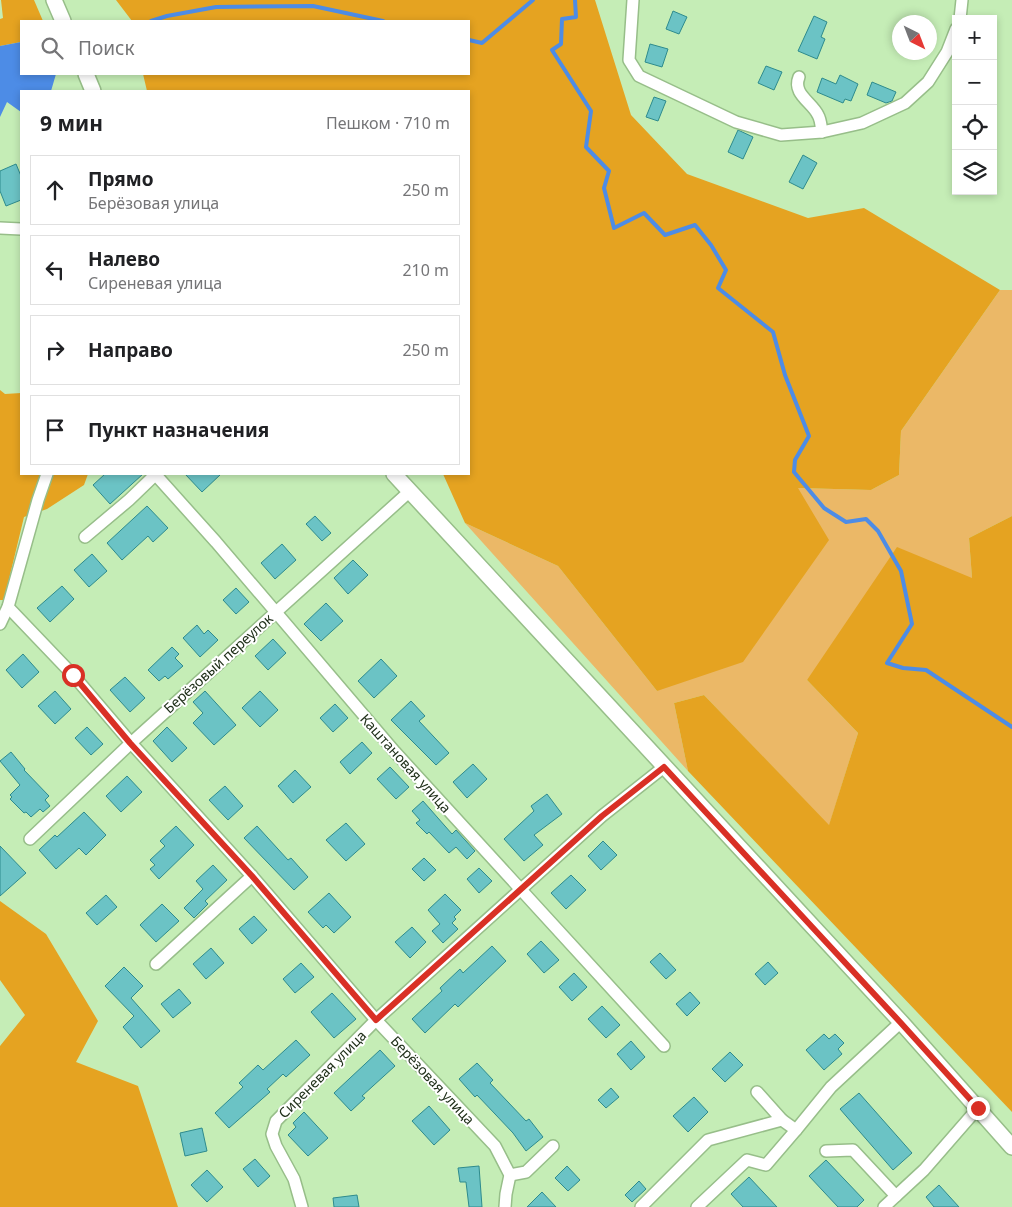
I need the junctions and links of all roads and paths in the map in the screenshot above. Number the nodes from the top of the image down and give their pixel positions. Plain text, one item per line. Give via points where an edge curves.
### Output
1 (54, 0) edge
2 (633, 0) edge
3 (962, 0) edge
4 (960, 15) edge
5 (64, 20) edge
6 (952, 39) edge
7 (799, 77) dead end
8 (822, 132) junction
9 (0, 228) edge
10 (20, 229) edge
11 (47, 475) edge
12 (155, 475) edge
13 (157, 475) edge
14 (395, 475) edge
15 (410, 491) junction
16 (85, 537) dead end
17 (8, 607) junction
18 (275, 612) junction
19 (0, 624) edge
20 (130, 743) junction
21 (664, 767) junction
22 (30, 838) dead end
23 (252, 876) junction
24 (521, 890) junction
25 (156, 964) dead end
26 (376, 1020) junction
27 (900, 1022) junction
28 (664, 1046) dead end
29 (757, 1092) dead end
30 (978, 1108) junction
31 (782, 1120) junction
32 (796, 1130) junction
33 (553, 1146) dead end
34 (1012, 1146) edge
35 (826, 1152) dead end
36 (510, 1175) junction
37 (896, 1196) junction
38 (302, 1207) edge
39 (505, 1207) edge
40 (641, 1207) edge
41 (697, 1207) edge
42 (884, 1207) edge

1 - 5 main road
2 - 8 street via 629,60 639,76 736,122 781,135
3 - 4 street
6 - 8 street via 928,82 905,103 862,123
7 - 8 street via 799,91 818,115
9 - 10 street
11 - 17 street
12 - 16 street
13 - 18 street, Каштановая улица
14 - 15 main road
15 - 18 street, Берёзовый переулок
15 - 21 main road
17 - 19 street
17 - 20 street, Берёзовая улица via 73,675
18 - 20 street, Берёзовый переулок
18 - 24 street, Каштановая улица via 395,752
20 - 22 street, Берёзовый переулок
20 - 23 street, Берёзовая улица
21 - 24 street, Сиреневая улица via 602,816
21 - 27 main road
23 - 25 street
23 - 26 street, Берёзовая улица
24 - 26 street, Сиреневая улица
24 - 28 street, Каштановая улица
26 - 36 street, Берёзовая улица via 495,1146
26 - 38 street, Сиреневая улица via 276,1121 272,1134 294,1179
27 - 30 main road
27 - 32 street via 831,1087
29 - 31 street
30 - 34 main road
30 - 37 street via 924,1170
31 - 32 street
31 - 40 street via 708,1140
32 - 41 street via 766,1165 748,1160
33 - 36 street via 526,1172
35 - 37 street via 853,1150
36 - 39 street
37 - 42 street

